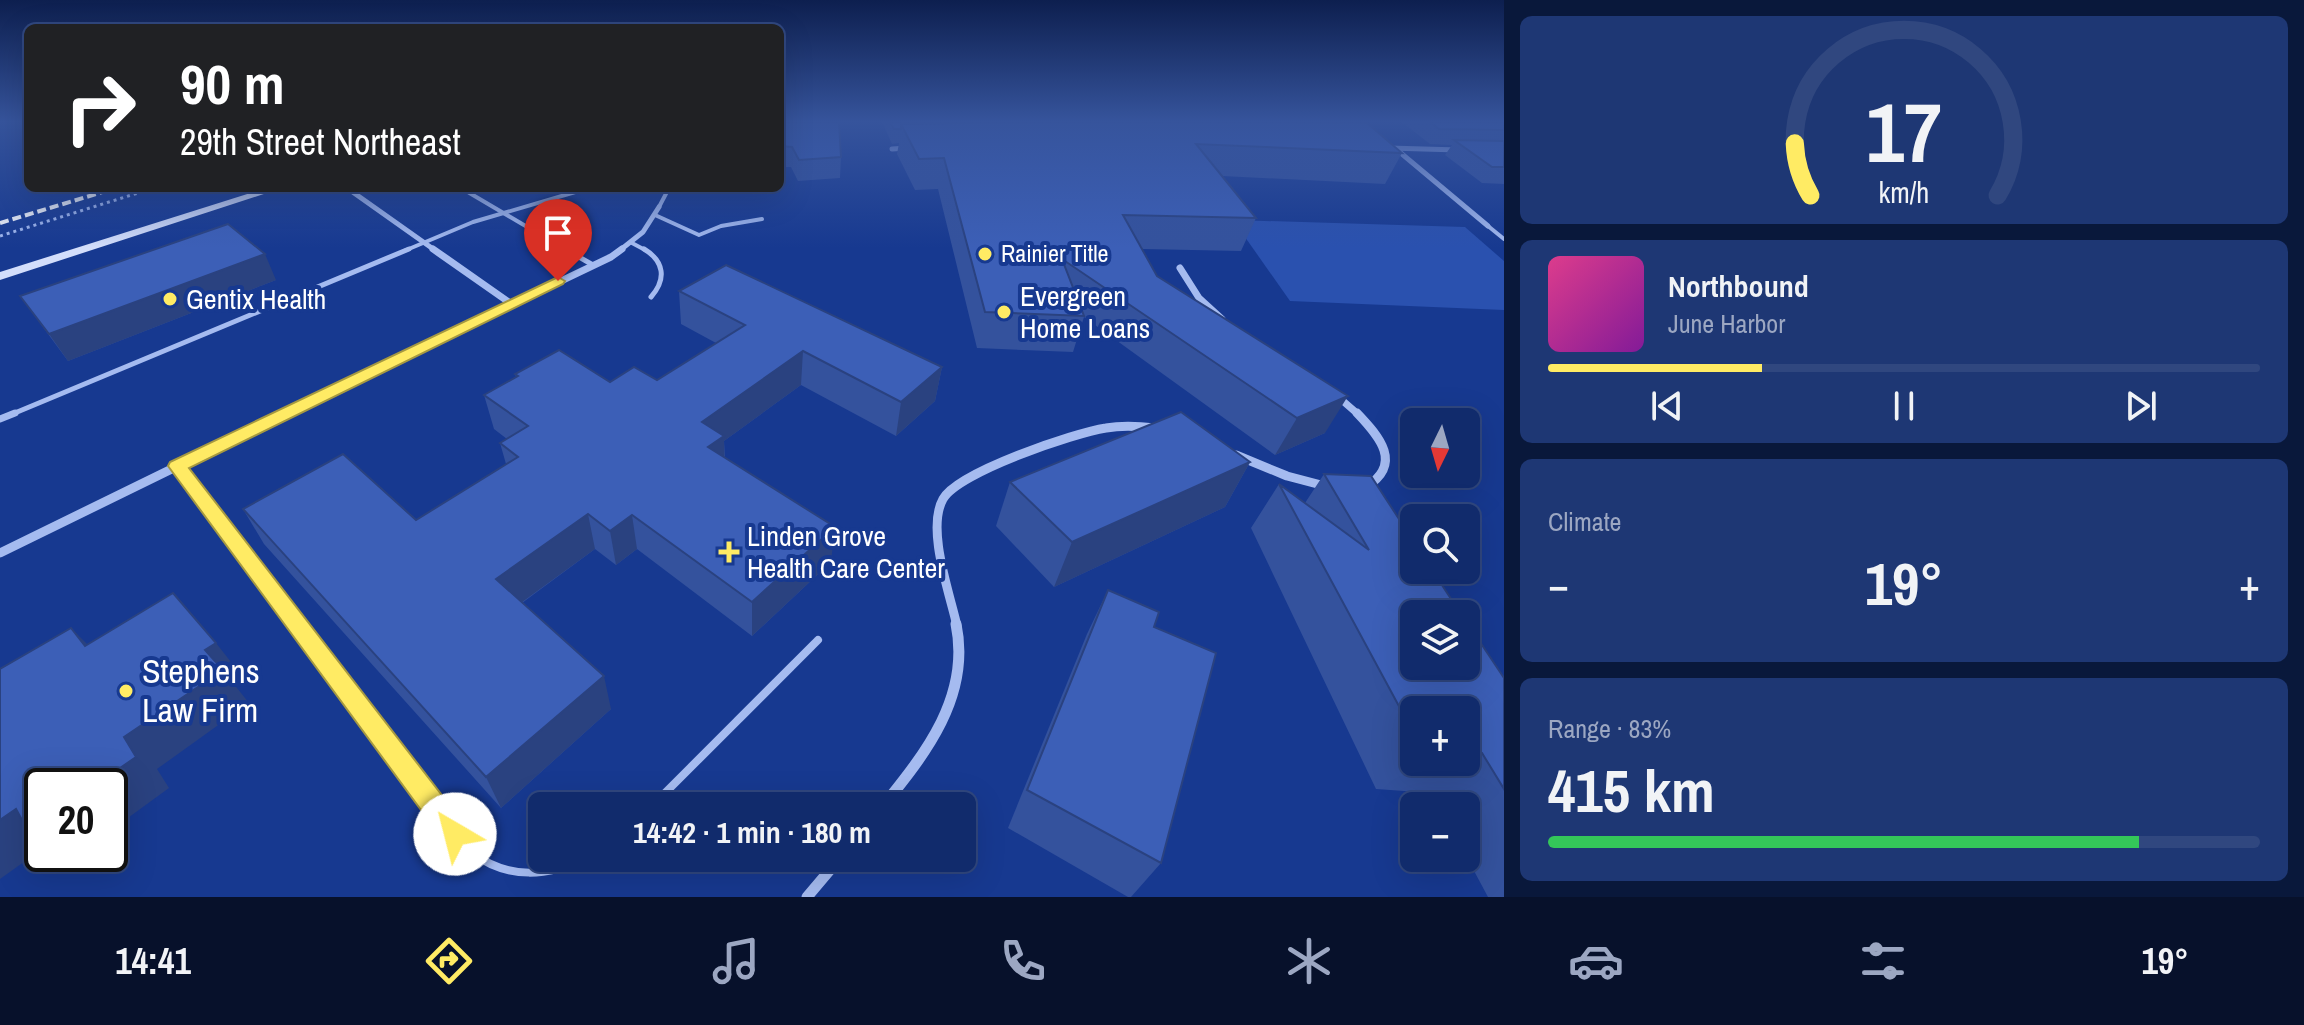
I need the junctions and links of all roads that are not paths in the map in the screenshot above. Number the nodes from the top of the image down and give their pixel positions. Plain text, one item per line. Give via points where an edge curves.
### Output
1 (1413, 164) edge
2 (264, 192) edge
3 (353, 192) edge
4 (469, 192) edge
5 (575, 192) edge
6 (667, 192) edge
7 (659, 207) joint
8 (506, 211) junction
9 (655, 215) junction
10 (762, 219) dead end
11 (1488, 226) joint
12 (1504, 239) edge
13 (632, 243) junction
14 (426, 244) junction
15 (593, 265) junction
16 (1180, 268) dead end
17 (0, 276) edge
18 (651, 297) dead end
19 (510, 303) junction
20 (1226, 322) edge
21 (1326, 388) edge
22 (0, 419) edge
23 (1172, 431) edge
24 (1223, 449) edge
25 (177, 466) junction
26 (1335, 487) edge
27 (1373, 499) edge
28 (0, 553) edge
29 (818, 640) dead end
30 (666, 792) edge
31 (894, 792) edge
32 (540, 872) edge
33 (828, 872) edge
34 (807, 897) edge

1 - 11 street
2 - 17 main road
3 - 14 street
4 - 8 lane
5 - 8 lane
6 - 7 lane
7 - 9 street
8 - 14 lane
8 - 15 lane
9 - 10 lane via 699,235
9 - 13 street
11 - 12 lane
13 - 15 street
13 - 18 lane via 661,263 661,286
14 - 19 street
14 - 22 lane
15 - 19 street
16 - 20 street via 1199,298
19 - 25 street
21 - 27 street via 1365,419 1384,450 1385,474 1379,482 1360,487
23 - 31 street via 1139,426 1089,432 965,477 943,495 938,545 956,623 957,678 924,756
24 - 26 street via 1287,476
25 - 28 street
25 - 32 lane via 471,852 500,871
29 - 30 lane
33 - 34 street

